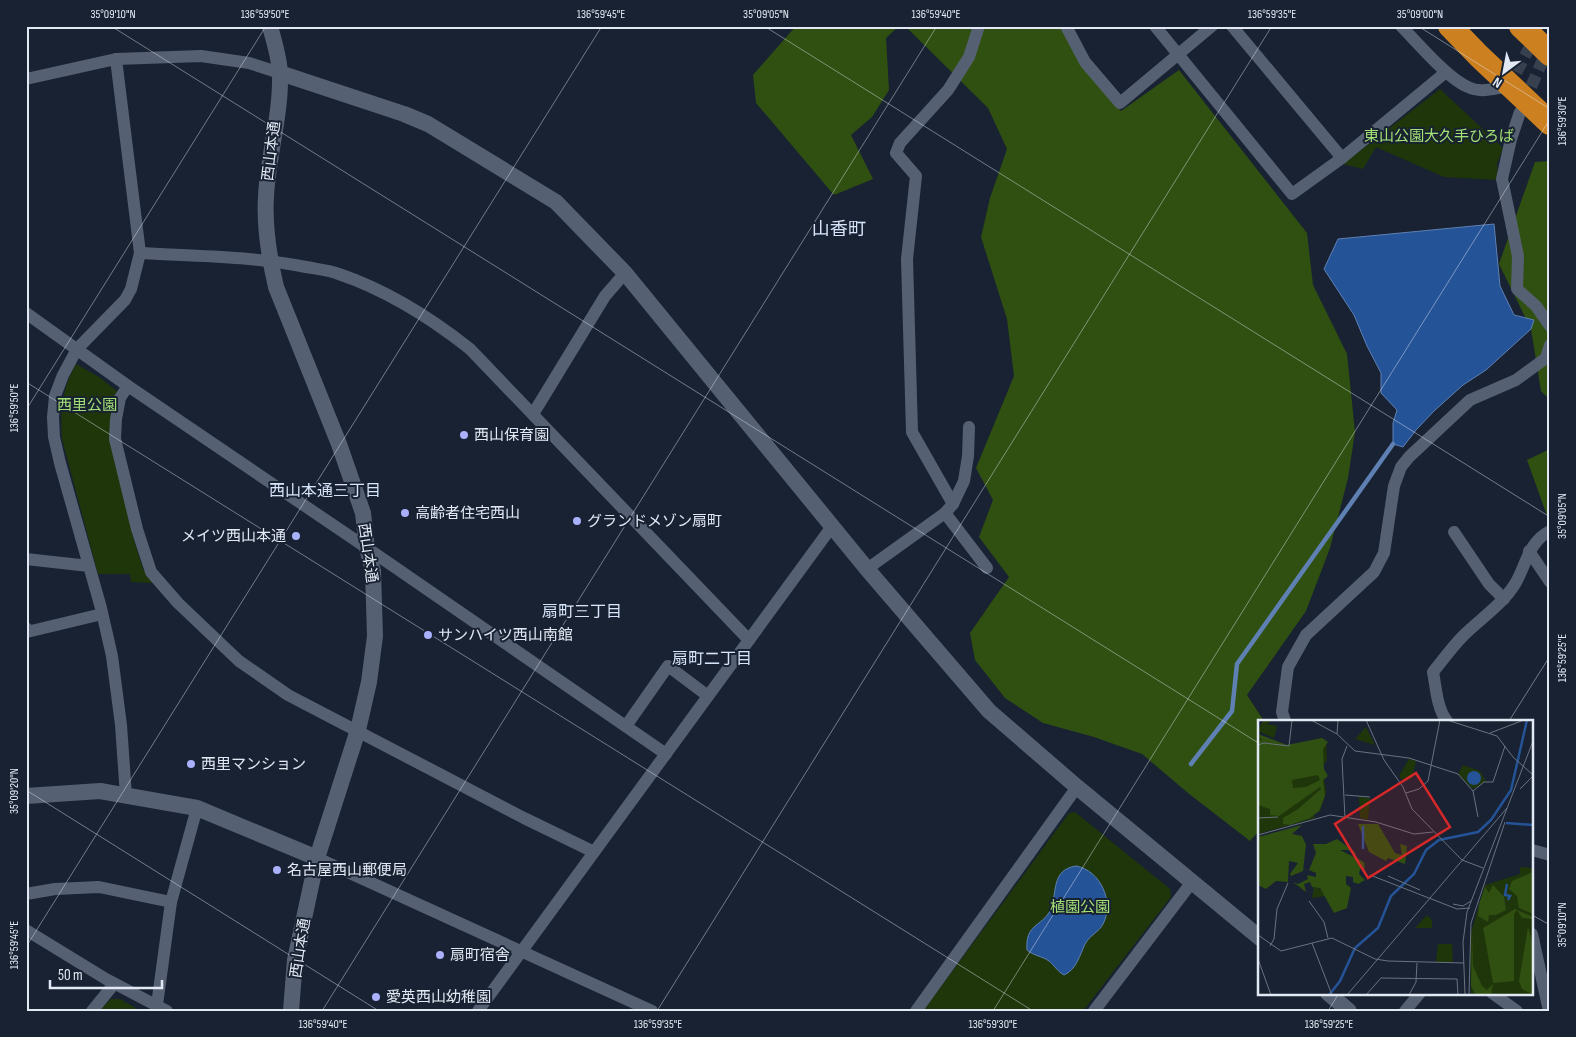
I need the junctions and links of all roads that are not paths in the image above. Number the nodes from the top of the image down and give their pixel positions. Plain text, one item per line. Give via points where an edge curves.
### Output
1 (270, 26) edge
2 (978, 26) edge
3 (1066, 26) edge
4 (1155, 26) edge
5 (1212, 26) edge
6 (1232, 26) edge
7 (1401, 26) edge
8 (1450, 26) edge
9 (1521, 26) edge
10 (1178, 54) junction
11 (1550, 54) edge
12 (116, 59) junction
13 (1446, 72) junction
14 (280, 73) junction
15 (26, 78) edge
16 (1498, 88) dead end
17 (1520, 112) tunnel mouth
18 (1550, 123) edge
19 (1342, 158) junction
20 (140, 253) junction
21 (270, 260) junction
22 (625, 273) junction
23 (26, 313) edge
24 (1550, 326) edge
25 (1550, 345) edge
26 (77, 349) junction
27 (128, 386) junction
28 (533, 414) junction
29 (969, 427) dead end
30 (949, 509) junction
31 (833, 525) junction
32 (1550, 531) edge
33 (1454, 532) dead end
34 (367, 548) junction
35 (1529, 551) junction
36 (26, 559) edge
37 (89, 566) junction
38 (987, 568) dead end
39 (867, 569) junction
40 (1550, 582) edge
41 (1504, 599) junction
42 (102, 614) junction
43 (26, 628) edge
44 (749, 640) junction
45 (708, 696) junction
46 (1285, 720) edge
47 (1446, 720) edge
48 (626, 726) junction
49 (358, 730) junction
50 (666, 754) junction
51 (1077, 787) junction
52 (26, 796) edge
53 (126, 796) junction
54 (197, 808) junction
55 (1534, 851) edge
56 (594, 852) junction
57 (1550, 855) edge
58 (317, 858) junction
59 (1192, 882) junction
60 (26, 894) edge
61 (171, 902) junction
62 (26, 930) edge
63 (1258, 936) edge
64 (1534, 943) edge
65 (521, 950) junction
66 (114, 984) junction
67 (1329, 994) edge
68 (1419, 994) edge
69 (1493, 994) edge
70 (162, 1008) edge
71 (92, 1011) edge
72 (292, 1011) edge
73 (478, 1011) edge
74 (652, 1011) edge
75 (916, 1011) edge
76 (1094, 1011) edge
77 (1349, 1011) edge
78 (1405, 1011) edge
79 (1517, 1011) edge
80 (1549, 1011) edge

1 - 14 street, 西山本通
2 - 30 street via 968,57 948,90 900,143 896,152 916,176 907,260 912,432
3 - 10 street via 1085,62 1120,102
4 - 10 street
5 - 10 street
6 - 19 street
7 - 13 street
8 - 18 highway
9 - 11 highway
10 - 19 street via 1292,194
12 - 14 street via 201,56 248,63
12 - 15 street
12 - 20 street
13 - 16 street via 1468,87 1483,91
13 - 19 street
14 - 21 street, 西山本通 via 266,197
14 - 22 street via 428,124 556,202
17 - 24 street via 1502,179 1518,256 1517,290 1536,306
20 - 21 street
20 - 26 street via 125,300
21 - 28 street via 337,273 368,285 418,313 470,349
21 - 34 street, 西山本通 via 282,304 353,480 363,513
22 - 28 street via 605,296
22 - 31 street
23 - 26 street
25 - 46 street via 1546,358 1516,380 1470,400 1401,467 1394,486 1384,553 1374,572 1306,635 1288,667 1282,712
26 - 27 street
26 - 37 street via 54,396 53,427
27 - 34 street
27 - 49 street via 120,398 116,439 137,528 152,572 178,603 240,661 288,695
28 - 44 street
29 - 30 street via 964,481
30 - 38 street
30 - 39 street
31 - 39 street
31 - 44 street
32 - 35 street via 1543,534
33 - 41 street via 1489,584
34 - 48 street
34 - 49 street, 西山本通 via 373,571 375,636
35 - 40 street
35 - 41 street via 1515,584
36 - 37 street
37 - 42 street
39 - 51 street via 990,711
41 - 47 street via 1461,638 1433,672
42 - 43 street via 27,632
42 - 53 street via 112,656
44 - 45 street
45 - 48 street via 668,666
45 - 50 street
48 - 50 street
49 - 56 street
49 - 58 street, 西山本通
50 - 56 street
51 - 59 street
51 - 75 street
52 - 53 street via 100,791
53 - 54 street
54 - 58 street
54 - 61 street
55 - 57 street
56 - 65 street
58 - 65 street
58 - 72 street, 西山本通 via 295,960
59 - 63 street
59 - 76 street
60 - 61 street via 99,887
61 - 70 street
62 - 66 street
64 - 80 street
65 - 73 street
65 - 74 street
66 - 70 street
66 - 71 street
67 - 77 street
68 - 78 street
69 - 79 street

